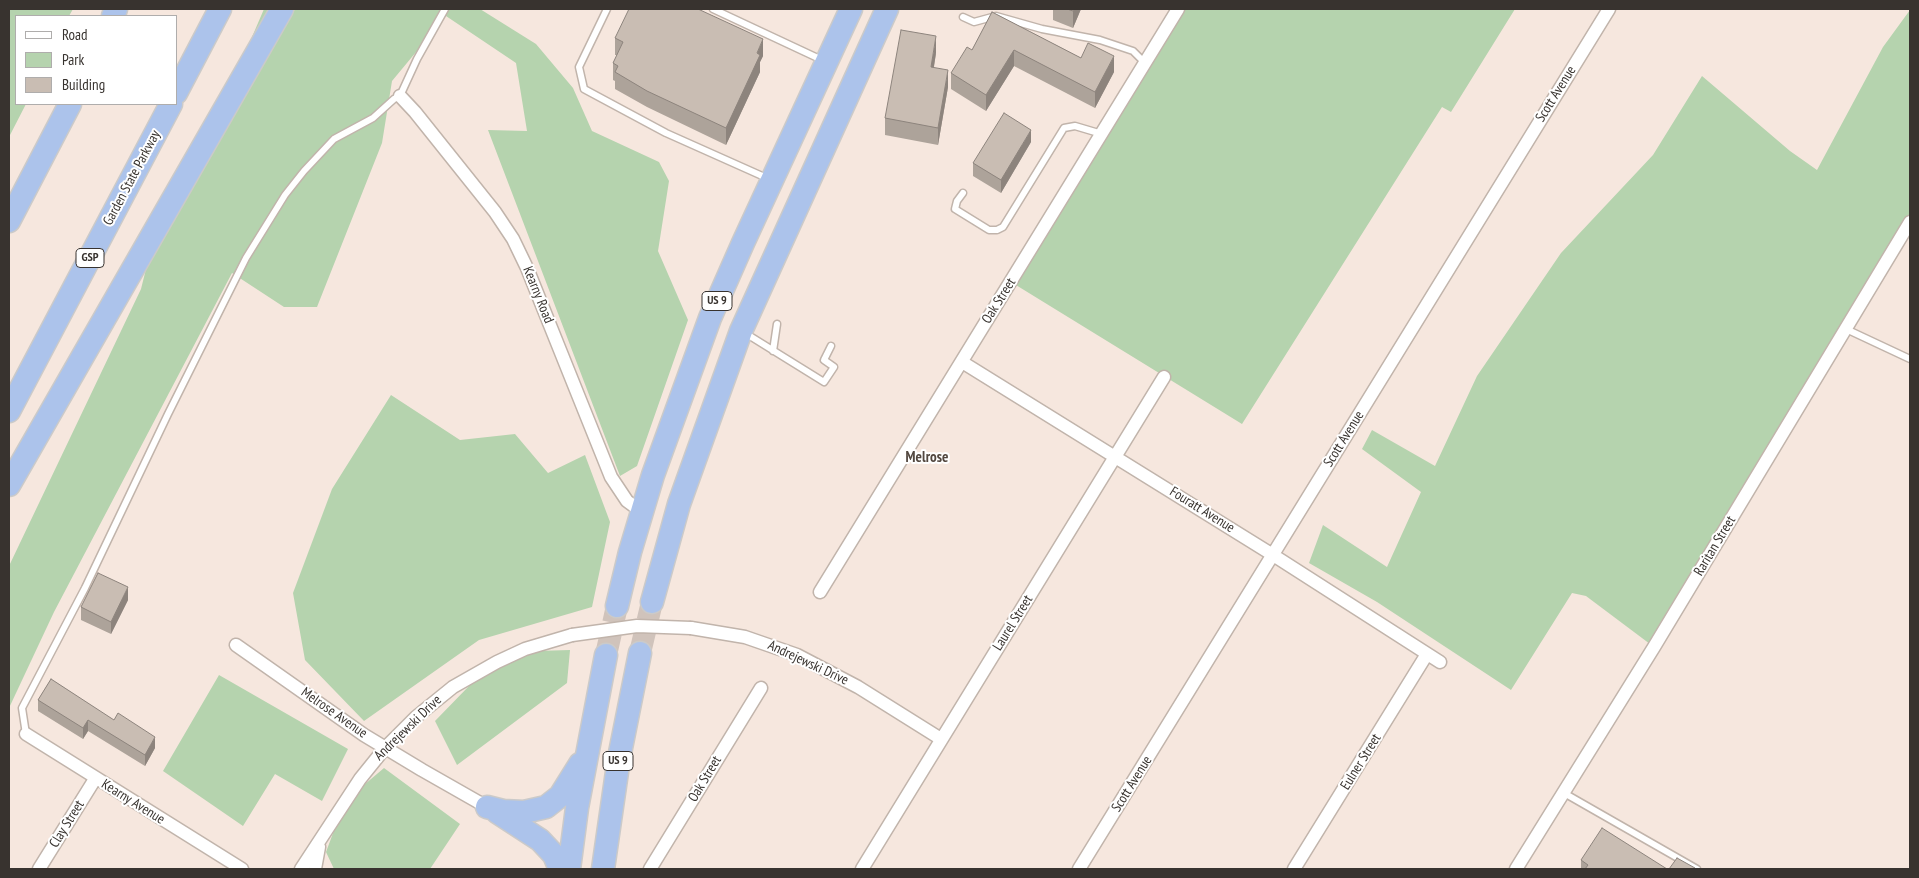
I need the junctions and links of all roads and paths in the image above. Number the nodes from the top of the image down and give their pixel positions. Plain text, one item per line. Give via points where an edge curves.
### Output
1 (220, 9) edge
2 (282, 9) edge
3 (445, 9) edge
4 (607, 9) edge
5 (713, 9) edge
6 (851, 9) edge
7 (887, 9) edge
8 (1178, 9) edge
9 (1609, 9) edge
10 (963, 17) dead end
11 (827, 62) junction
12 (1145, 63) junction
13 (178, 89) edge
14 (400, 96) junction
15 (69, 105) edge
16 (170, 105) edge
17 (1102, 134) junction
18 (772, 180) junction
19 (963, 193) dead end
20 (9, 222) edge
21 (1910, 222) edge
22 (778, 324) dead end
23 (1846, 329) junction
24 (742, 331) junction
25 (831, 346) dead end
26 (773, 351) junction
27 (1910, 359) edge
28 (962, 362) junction
29 (1164, 377) dead end
30 (9, 411) edge
31 (1115, 457) junction
32 (9, 485) edge
33 (642, 512) junction
34 (1273, 555) junction
35 (820, 592) dead end
36 (652, 602) tunnel mouth
37 (617, 606) tunnel mouth
38 (236, 645) dead end
39 (640, 653) tunnel mouth
40 (1427, 654) junction
41 (606, 655) tunnel mouth
42 (1440, 662) dead end
43 (761, 688) dead end
44 (26, 734) joint
45 (941, 739) junction
46 (385, 748) junction
47 (588, 750) junction
48 (95, 779) junction
49 (1564, 793) junction
50 (487, 807) junction
51 (323, 836) junction
52 (605, 864) edge
53 (39, 869) edge
54 (242, 869) edge
55 (301, 869) edge
56 (315, 869) edge
57 (560, 869) edge
58 (569, 869) edge
59 (650, 869) edge
60 (862, 869) edge
61 (1079, 869) edge
62 (1294, 869) edge
63 (1516, 869) edge
64 (1697, 869) edge

1 - 13 highway
2 - 32 highway
3 - 14 lane
4 - 18 lane via 579,67 584,89 666,133
5 - 11 lane
6 - 11 highway, US 9
7 - 24 highway, US 9
8 - 12 street, Oak Street
9 - 34 street, Scott Avenue
10 - 12 lane via 974,22 996,16 1100,40 1133,51
11 - 18 highway, US 9
12 - 17 street, Oak Street
14 - 33 street, Kearny Road via 495,212 513,239 611,477 627,501
14 - 44 lane via 373,118 334,140 304,171 246,258 89,580 22,708
15 - 20 highway
16 - 30 highway, Garden State Parkway / GSP
17 - 19 lane via 1075,126 1064,128 1003,227 997,230 989,230 955,209
17 - 28 street, Oak Street
18 - 33 highway, US 9 via 710,318
21 - 23 street, Raritan Street
22 - 26 lane
23 - 27 lane
23 - 49 street, Raritan Street
24 - 26 lane
24 - 36 highway, US 9 via 679,504
25 - 26 lane via 824,360 834,367 824,382
28 - 31 street, Fouratt Avenue
28 - 35 street, Oak Street
29 - 31 street, Laurel Street
31 - 34 street, Fouratt Avenue
31 - 45 street, Laurel Street
33 - 37 highway, US 9
34 - 40 street, Fouratt Avenue
34 - 61 street, Scott Avenue
38 - 46 street, Melrose Avenue
39 - 52 highway, US 9 via 619,758
40 - 42 street, Fouratt Avenue
40 - 62 street, Eulner Street
41 - 47 highway, US 9
43 - 59 street, Oak Street
44 - 48 street, Kearny Avenue
45 - 46 street, Andrejewski Drive, bridge via 858,687 797,655 745,637 691,628 637,626 572,636 511,655 453,687
45 - 60 street, Laurel Street
46 - 50 street, Melrose Avenue
46 - 51 street, Andrejewski Drive via 350,792
47 - 50 highway via 568,786 554,803 524,812
47 - 58 highway, US 9
48 - 53 street, Clay Street
48 - 54 street, Kearny Avenue
49 - 63 street, Raritan Street
49 - 64 lane
50 - 57 highway via 540,840 554,855
51 - 55 street, Andrejewski Drive
51 - 56 street, Andrejewski Drive

